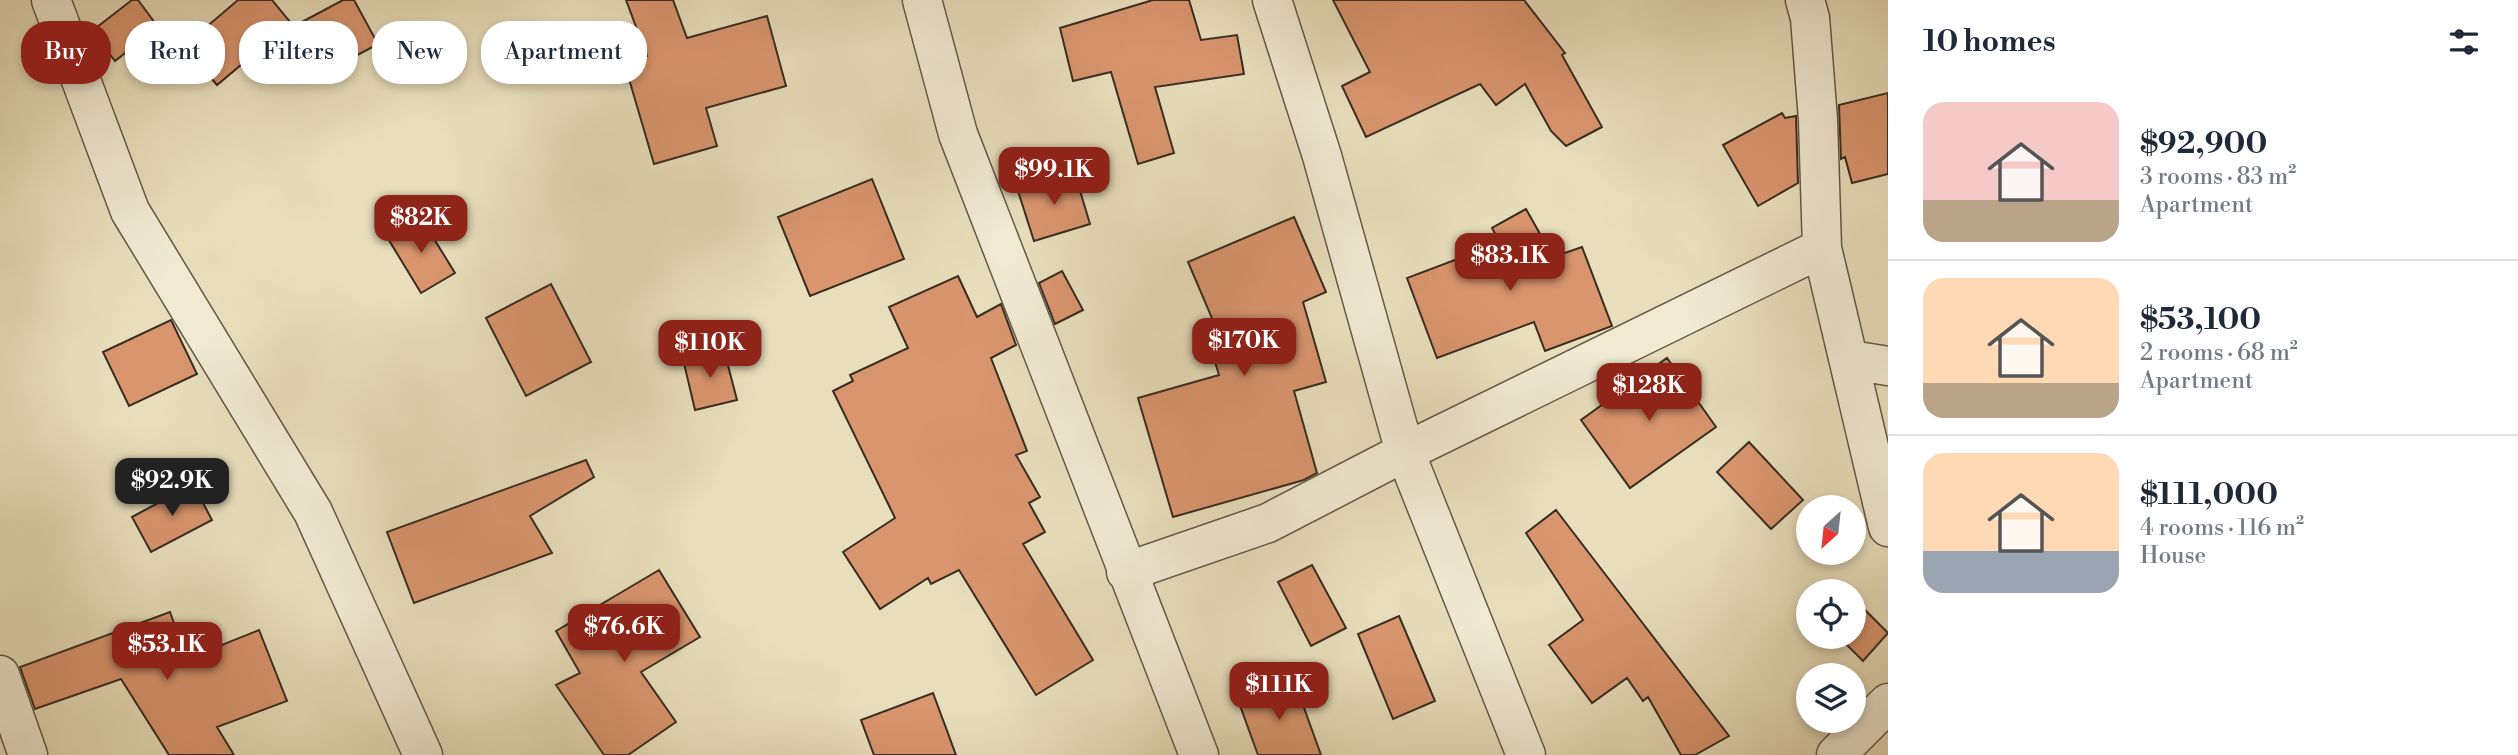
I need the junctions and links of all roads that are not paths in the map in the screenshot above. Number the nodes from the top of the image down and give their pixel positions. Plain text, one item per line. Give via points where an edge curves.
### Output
1 (51, 0) edge
2 (922, 0) edge
3 (1272, 0) edge
4 (1805, 0) edge
5 (1822, 248) junction
6 (1851, 360) junction
7 (1888, 366) edge
8 (1405, 452) junction
9 (1888, 527) edge
10 (1126, 572) junction
11 (0, 675) edge
12 (1888, 703) edge
13 (28, 755) edge
14 (423, 755) edge
15 (1199, 755) edge
16 (1526, 755) edge
17 (1836, 755) edge

1 - 14 street via 130,211 313,512
2 - 10 street via 958,134
3 - 8 street via 1322,156
4 - 5 street via 1818,120
5 - 6 street
5 - 8 street
6 - 7 street
6 - 9 street
8 - 10 street via 1268,523
8 - 16 street
10 - 15 street
11 - 13 street
12 - 17 street

